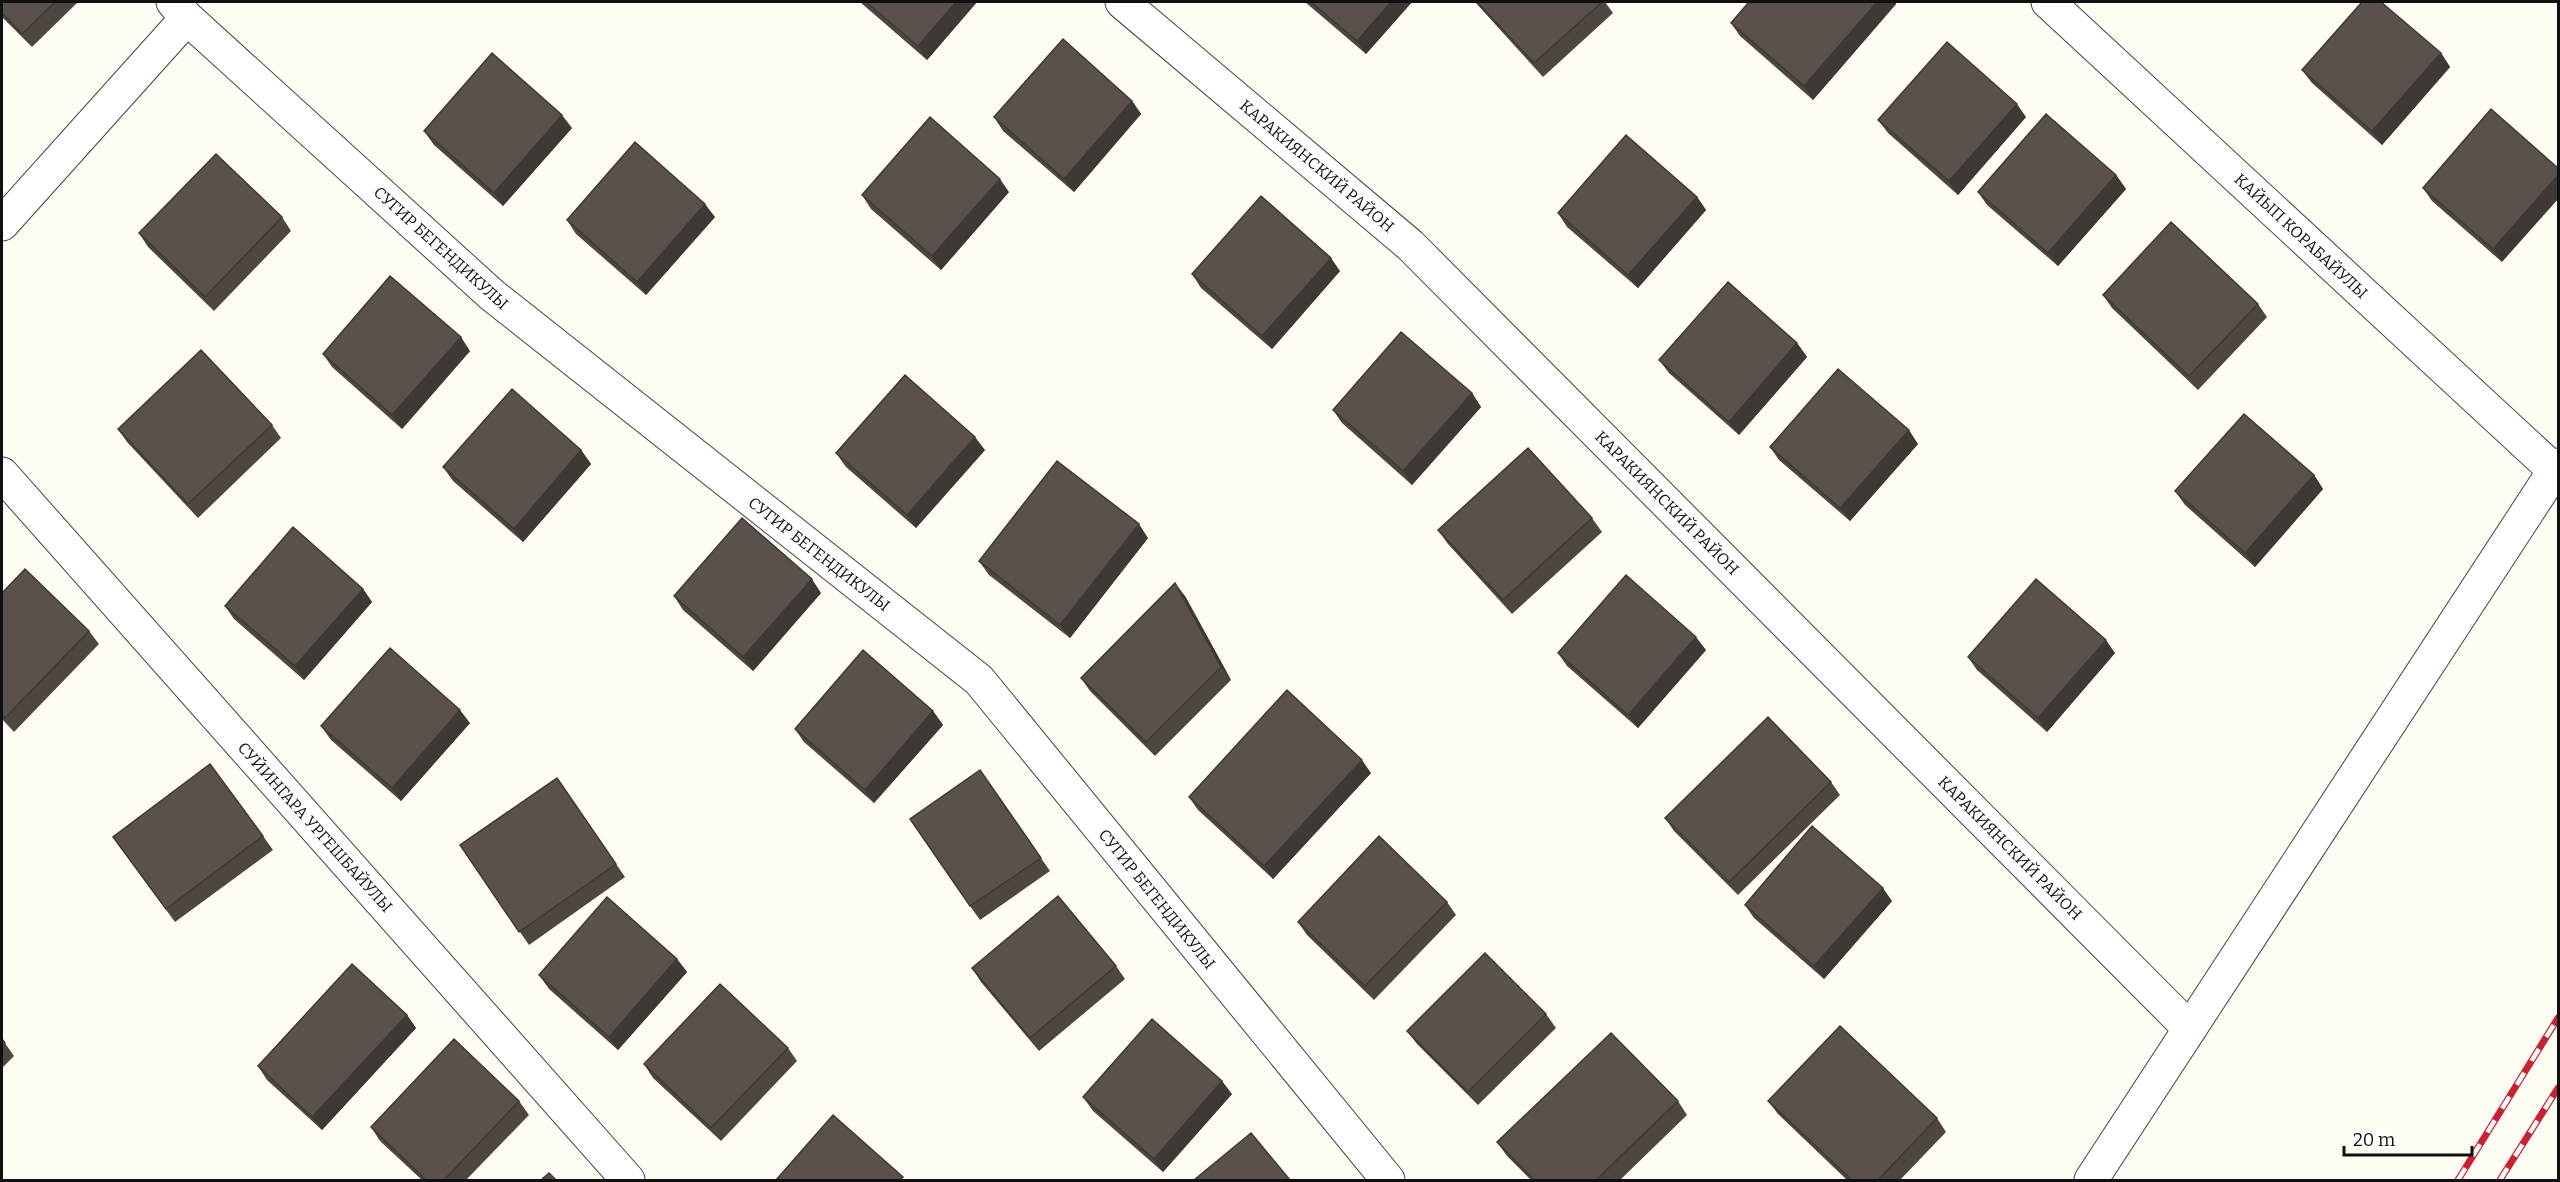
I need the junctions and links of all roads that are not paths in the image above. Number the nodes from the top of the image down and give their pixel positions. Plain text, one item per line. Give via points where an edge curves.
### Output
1 (1122, 2) edge
2 (2048, 2) edge
3 (180, 10) edge
4 (2, 224) edge
5 (2557, 468) edge
6 (2, 474) edge
7 (2190, 1029) junction
8 (628, 1180) edge
9 (1388, 1180) edge
10 (2091, 1180) edge

1 - 7 street, КАРАКИЯНСКИЙ РАЙОН via 1410,245
2 - 5 street, КАЙЫП КОРАБАЙУЛЫ
3 - 4 street
3 - 9 street, СУГИР БЕГЕНДИКУЛЫ via 492,295 979,681
5 - 7 street
6 - 8 street, СУЙИНГАРА УРГЕШБАЙУЛЫ
7 - 10 street

